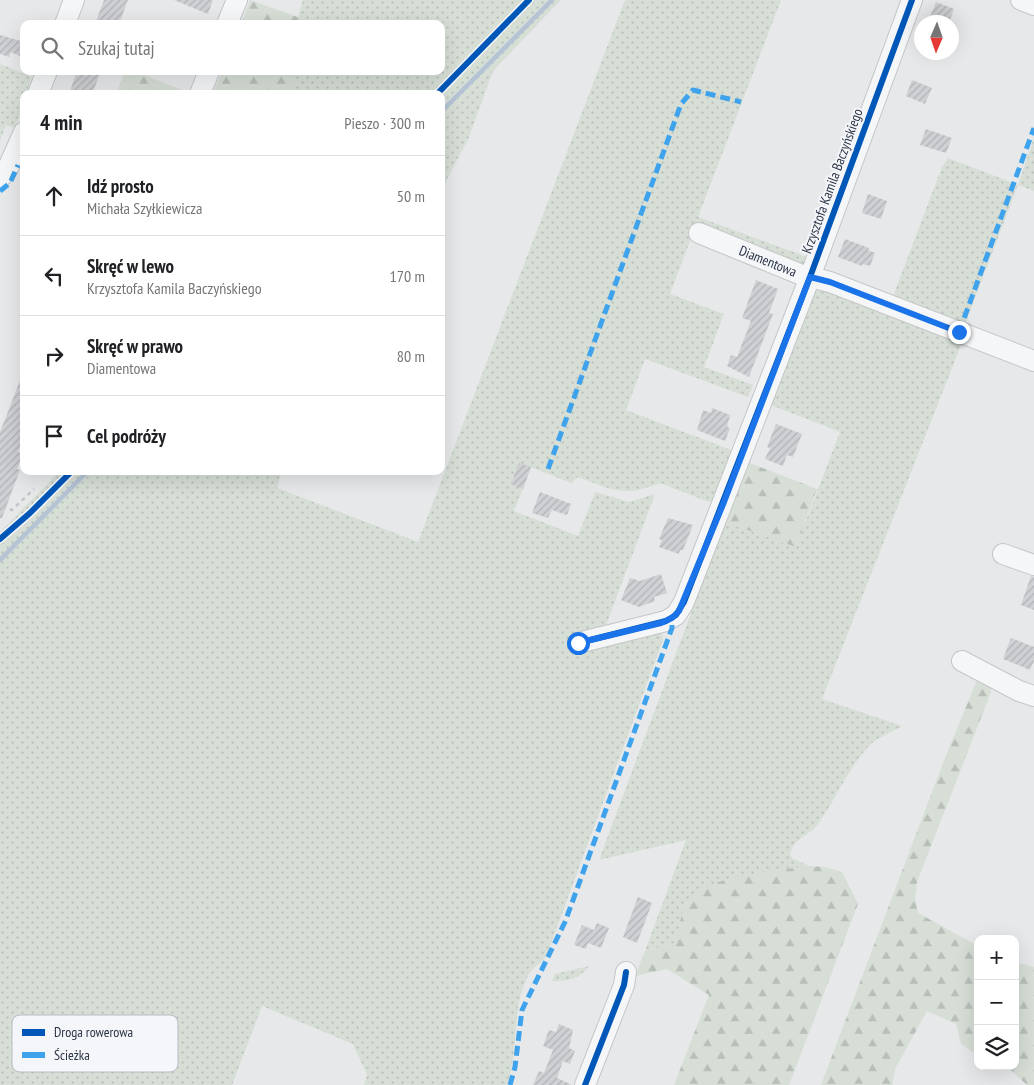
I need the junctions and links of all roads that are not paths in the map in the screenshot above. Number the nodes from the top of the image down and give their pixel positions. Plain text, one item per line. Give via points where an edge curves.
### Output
1 (74, 0) edge
2 (237, 0) edge
3 (912, 0) edge
4 (1021, 0) edge
5 (1034, 5) edge
6 (66, 20) edge
7 (230, 20) edge
8 (45, 75) edge
9 (207, 75) edge
10 (40, 90) edge
11 (202, 90) edge
12 (20, 141) edge
13 (0, 178) edge
14 (699, 233) dead end
15 (810, 277) junction
16 (1034, 361) edge
17 (1002, 554) dead end
18 (1034, 565) edge
19 (578, 643) dead end
20 (962, 661) dead end
21 (1034, 696) edge
22 (626, 972) dead end
23 (585, 1085) edge

1 - 6 street
2 - 7 street
3 - 15 street, Krzysztofa Kamila Baczyńskiego
4 - 5 street
8 - 10 street
9 - 11 street
12 - 13 street
14 - 15 street, Diamentowa
15 - 16 street, Diamentowa
15 - 19 street, Krzysztofa Kamila Baczyńskiego via 684,602 672,618 661,623
17 - 18 street
20 - 21 street
22 - 23 street via 624,985

